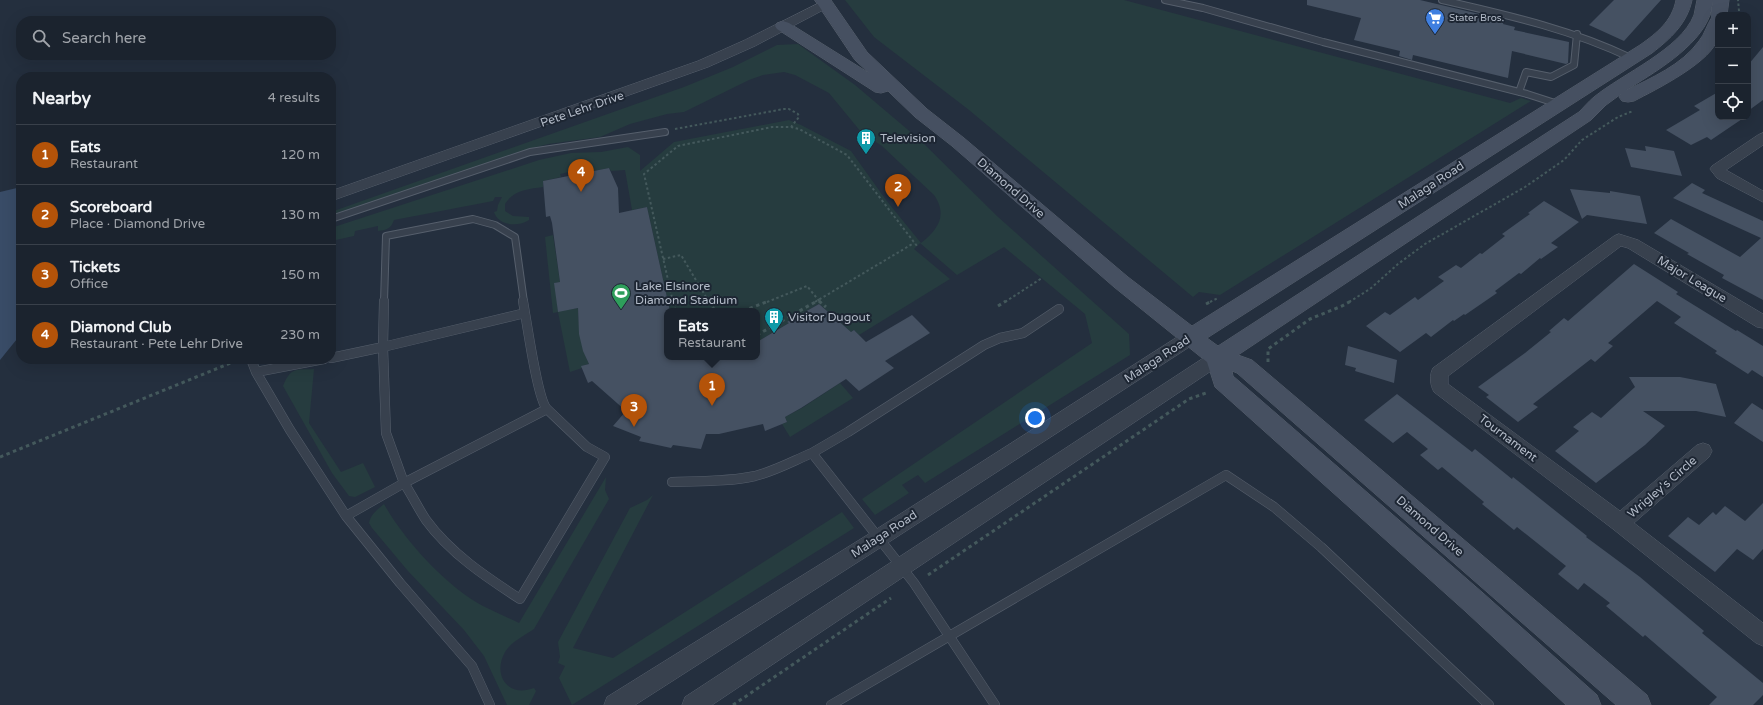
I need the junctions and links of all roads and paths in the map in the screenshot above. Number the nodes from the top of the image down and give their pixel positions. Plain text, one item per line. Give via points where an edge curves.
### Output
1 (1165, 0) edge
2 (1442, 0) edge
3 (1684, 0) edge
4 (1705, 0) edge
5 (1721, 0) edge
6 (1737, 0) edge
7 (824, 2) edge
8 (1719, 12) edge
9 (1738, 12) edge
10 (783, 26) junction
11 (1715, 31) edge
12 (1577, 34) junction
13 (1631, 58) junction
14 (1519, 92) junction
15 (1558, 104) junction
16 (1636, 109) dead end
17 (921, 113) junction
18 (1585, 116) junction
19 (791, 127) junction
20 (665, 132) joint
21 (1763, 138) edge
22 (336, 194) edge
23 (1763, 197) edge
24 (336, 217) edge
25 (1619, 240) joint
26 (914, 243) junction
27 (917, 246) dead end
28 (663, 259) junction
29 (1042, 278) dead end
30 (818, 300) junction
31 (998, 306) dead end
32 (826, 307) dead end
33 (675, 308) edge
34 (713, 308) edge
35 (751, 308) edge
36 (1059, 309) dead end
37 (525, 313) junction
38 (1763, 322) edge
39 (760, 332) edge
40 (1192, 337) junction
41 (383, 347) junction
42 (336, 357) edge
43 (1217, 358) junction
44 (1268, 362) dead end
45 (228, 364) edge
46 (253, 364) edge
47 (298, 364) edge
48 (256, 372) junction
49 (1206, 393) dead end
50 (548, 409) junction
51 (1703, 451) dead end
52 (812, 452) junction
53 (0, 457) edge
54 (672, 482) dead end
55 (404, 483) junction
56 (346, 516) junction
57 (1620, 523) junction
58 (879, 538) junction
59 (902, 568) junction
60 (928, 575) dead end
61 (892, 598) dead end
62 (949, 636) junction
63 (1763, 636) edge
64 (490, 705) edge
65 (615, 705) edge
66 (693, 705) edge
67 (733, 705) edge
68 (831, 705) edge
69 (995, 705) edge
70 (1489, 705) edge
71 (1587, 705) edge
72 (1637, 705) edge

1 - 14 lane via 1204,8 1323,42
2 - 12 lane via 1554,26
3 - 13 street, Malaga Road via 1676,21 1664,35
4 - 18 street via 1698,24 1680,44 1600,101
5 - 8 street
6 - 9 path
7 - 10 street, Pete Lehr Drive
7 - 17 street, Diamond Drive via 861,56
10 - 17 street
10 - 22 street, Pete Lehr Drive via 696,67
11 - 18 street via 1687,62 1613,105
12 - 13 lane via 1603,43
12 - 14 lane via 1574,65 1552,76 1526,72
13 - 15 street, Malaga Road
14 - 15 lane
15 - 40 street, Malaga Road
16 - 44 path via 1618,117 1582,140 1564,160 1526,188 1425,244 1370,289 1342,306 1310,319 1268,349
17 - 40 street, Diamond Drive via 1121,282
18 - 43 street
19 - 20 path via 799,118 798,114 784,109
19 - 26 path via 806,132 847,155
19 - 28 path via 772,128 678,146 644,174
20 - 24 lane via 530,152
21 - 23 street via 1717,169 1722,175
25 - 38 street, Major League via 1633,244
25 - 57 street, Tournament via 1439,373 1440,387
26 - 27 path
26 - 30 path
28 - 33 path
28 - 34 path via 681,255
29 - 31 path
30 - 32 path
30 - 35 path via 807,286
30 - 39 path
36 - 52 lane via 1022,334 1000,338 984,345
37 - 41 lane
37 - 41 lane via 515,237 508,231 484,220 473,219 386,236
37 - 50 lane via 540,390
40 - 43 street, Diamond Drive
40 - 58 street, Malaga Road
41 - 42 lane
41 - 55 lane via 386,433
43 - 59 street
43 - 71 street via 1223,380 1229,386
43 - 72 street, Diamond Drive via 1244,366
45 - 53 path
46 - 48 lane
47 - 48 lane
48 - 56 lane
49 - 60 path via 1189,399
50 - 55 lane
50 - 55 lane via 587,447 605,457 520,599 485,577 455,550 430,525
51 - 57 street, Wrigley's Circle
52 - 54 lane via 755,476 720,481
52 - 58 lane
55 - 56 lane
56 - 64 lane via 472,666
57 - 63 street, Tournament
58 - 59 lane
58 - 65 street, Malaga Road
59 - 62 lane
59 - 66 street
61 - 67 path
62 - 68 lane
62 - 69 lane
62 - 70 lane via 1226,475 1274,508 1320,547

